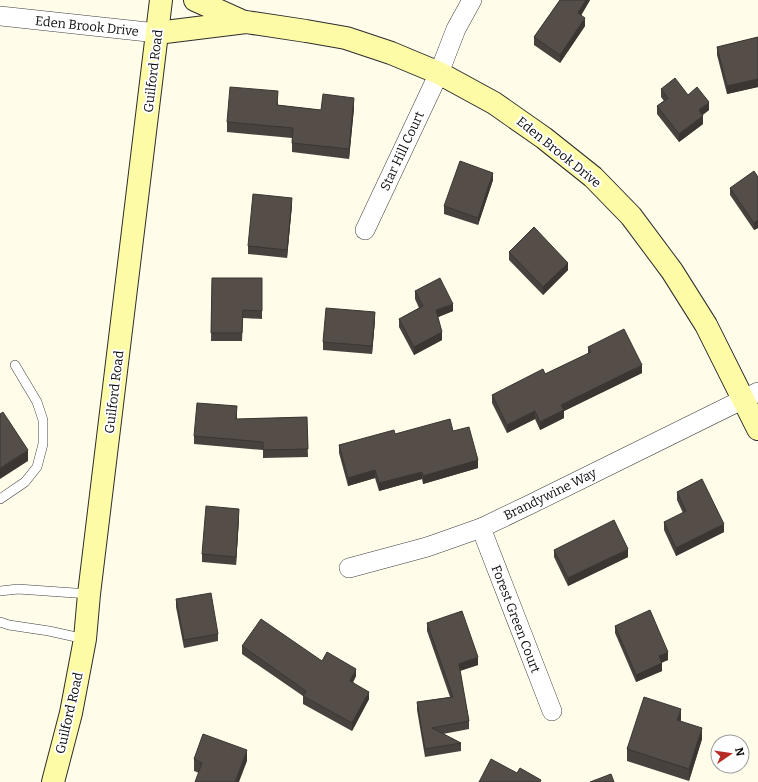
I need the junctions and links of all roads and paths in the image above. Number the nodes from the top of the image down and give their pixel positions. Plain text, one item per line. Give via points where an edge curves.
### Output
1 (161, 0) edge
2 (195, 0) edge
3 (472, 0) edge
4 (0, 16) edge
5 (246, 22) junction
6 (157, 33) junction
7 (439, 73) junction
8 (365, 230) dead end
9 (15, 365) dead end
10 (751, 396) edge
11 (758, 429) edge
12 (0, 499) edge
13 (480, 528) junction
14 (349, 568) dead end
15 (0, 591) edge
16 (89, 594) junction
17 (0, 622) edge
18 (85, 639) junction
19 (552, 711) dead end
20 (53, 782) edge

1 - 6 street, Guilford Road
2 - 5 street, Eden Brook Drive
3 - 7 street, Star Hill Court via 456,29
4 - 6 street, Eden Brook Drive
5 - 6 street, Eden Brook Drive
5 - 7 street, Eden Brook Drive via 346,38
6 - 16 street, Guilford Road
7 - 8 street, Star Hill Court
7 - 10 street, Eden Brook Drive via 494,103 544,138 593,178 631,216 672,271
9 - 12 lane via 37,402 43,420 43,444 37,467 25,482
10 - 11 street, Eden Brook Drive
10 - 13 street, Brandywine Way
13 - 14 street, Brandywine Way via 427,547
13 - 19 street, Forest Green Court
15 - 16 lane via 18,589
16 - 18 street, Guilford Road
17 - 18 lane
18 - 20 street, Guilford Road via 72,713

